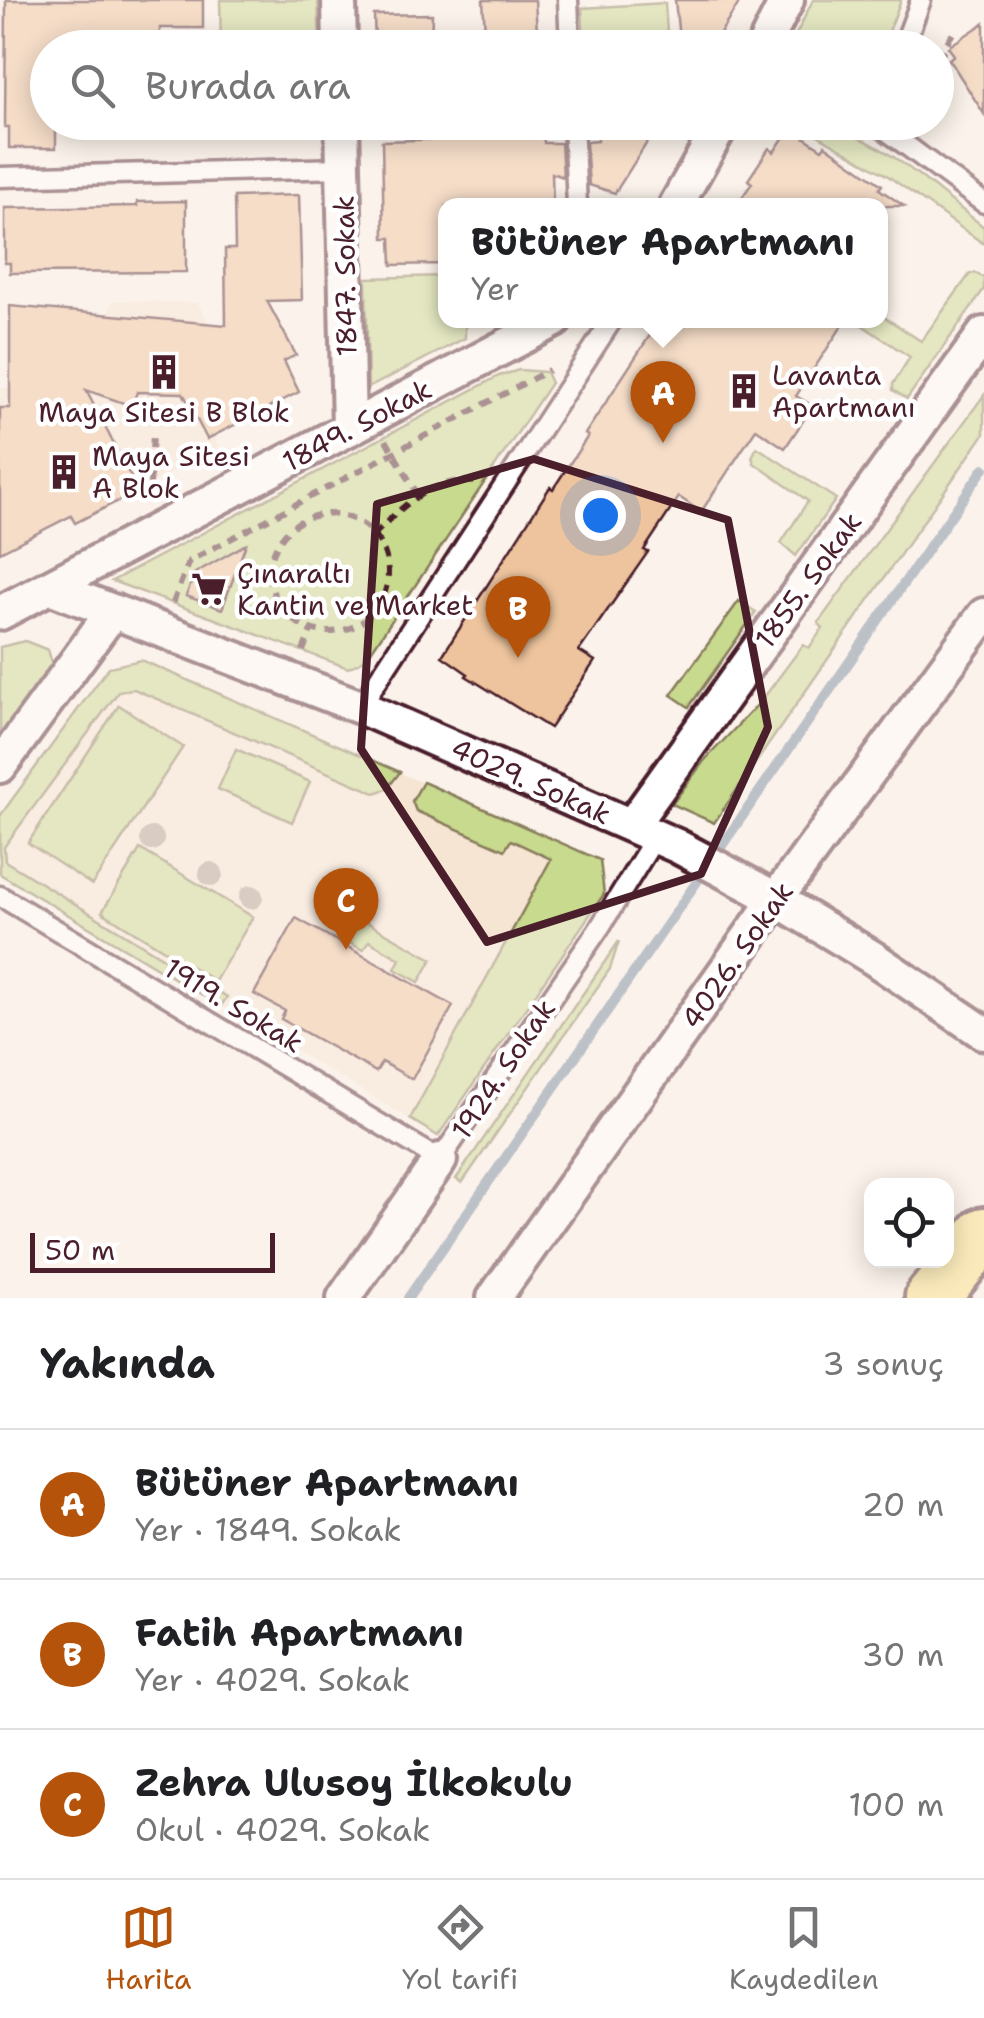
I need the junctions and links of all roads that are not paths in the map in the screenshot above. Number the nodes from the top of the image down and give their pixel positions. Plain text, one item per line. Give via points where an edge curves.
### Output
1 (339, 0) edge
2 (568, 0) edge
3 (786, 0) edge
4 (921, 0) edge
5 (340, 30) edge
6 (569, 30) edge
7 (771, 30) edge
8 (909, 30) edge
9 (342, 140) edge
10 (574, 140) edge
11 (713, 140) edge
12 (899, 140) edge
13 (343, 168) junction
14 (0, 176) edge
15 (576, 198) edge
16 (680, 198) edge
17 (984, 203) edge
18 (540, 328) edge
19 (607, 328) edge
20 (984, 334) edge
21 (349, 429) junction
22 (50, 586) junction
23 (113, 611) junction
24 (0, 613) edge
25 (984, 615) edge
26 (360, 706) junction
27 (0, 766) edge
28 (655, 836) junction
29 (0, 896) edge
30 (776, 899) junction
31 (984, 1034) edge
32 (440, 1160) junction
33 (984, 1234) edge
34 (344, 1298) edge
35 (494, 1298) edge
36 (932, 1298) edge

1 - 5 street
2 - 6 lane
3 - 7 street
4 - 8 lane
9 - 13 street, 1847. Sokak
10 - 15 lane
11 - 16 street
12 - 17 lane
13 - 14 lane
13 - 21 street, 1847. Sokak
18 - 21 street, 1849. Sokak
19 - 26 lane
20 - 28 street, 1855. Sokak
21 - 22 street, 1849. Sokak
22 - 23 street, 4029. Sokak
22 - 24 street, 1849. Sokak
23 - 26 street, 4029. Sokak
23 - 27 street
25 - 30 street, 4026. Sokak
26 - 28 street, 4029. Sokak
28 - 30 street, 4029. Sokak
28 - 32 lane, 1924. Sokak
29 - 32 lane, 1919. Sokak
30 - 31 street, 4029. Sokak
30 - 35 street, 4026. Sokak
32 - 34 street, 1924. Sokak
33 - 36 main road

